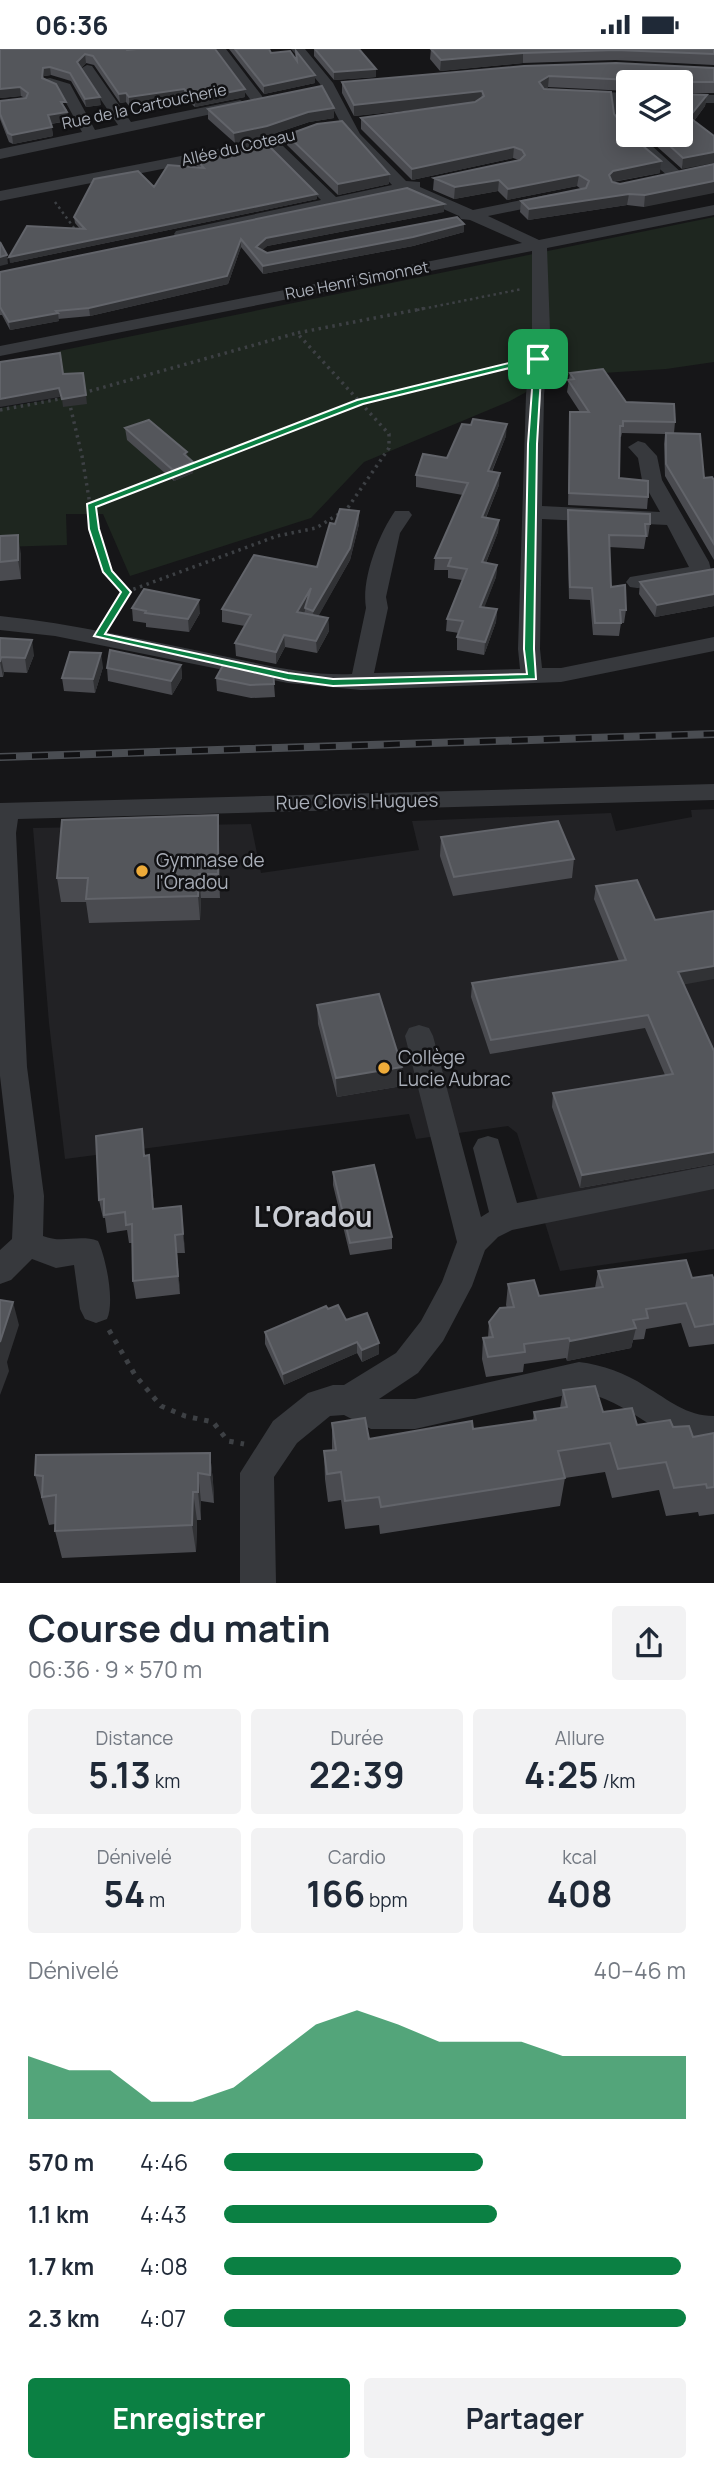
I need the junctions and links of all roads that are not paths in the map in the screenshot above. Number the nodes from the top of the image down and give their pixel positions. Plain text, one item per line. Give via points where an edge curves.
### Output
1 (219, 49) edge
2 (298, 49) edge
3 (87, 69) dead end
4 (50, 82) edge
5 (560, 95) edge
6 (616, 97) edge
7 (693, 99) edge
8 (714, 99) edge
9 (369, 120) edge
10 (346, 124) junction
11 (128, 129) junction
12 (92, 136) junction
13 (272, 142) junction
14 (642, 147) edge
15 (7, 149) edge
16 (654, 181) edge
17 (432, 182) edge
18 (44, 187) junction
19 (405, 187) junction
20 (0, 196) edge
21 (564, 197) edge
22 (332, 202) junction
23 (714, 210) edge
24 (469, 215) junction
25 (442, 220) edge
26 (160, 239) edge
27 (535, 245) junction
28 (0, 351) edge
29 (638, 447) dead end
30 (532, 512) junction
31 (402, 515) dead end
32 (674, 519) junction
33 (637, 582) edge
34 (0, 623) edge
35 (714, 644) edge
36 (533, 677) junction
37 (361, 683) junction
38 (714, 792) edge
39 (4, 811) edge
40 (419, 1036) dead end
41 (7, 1067) edge
42 (488, 1148) dead end
43 (714, 1177) edge
44 (506, 1218) junction
45 (472, 1242) junction
46 (27, 1244) junction
47 (0, 1270) edge
48 (96, 1309) road end
49 (349, 1400) junction
50 (714, 1432) edge
51 (258, 1583) edge

1 - 11 street, Rue de la Cartoucherie via 264,99
2 - 10 street via 328,88
3 - 11 street
4 - 12 street via 65,87
5 - 6 street
7 - 8 street
9 - 10 street, Allée du Coteau
10 - 13 street, Allée du Coteau via 314,128
10 - 19 street
11 - 12 street, Rue de la Cartoucherie
12 - 15 street, Rue de la Cartoucherie
13 - 18 street, Allée du Coteau
13 - 22 street
14 - 16 street via 684,175
15 - 18 street
17 - 19 street
18 - 20 street, Allée du Coteau
19 - 22 street
19 - 24 street
21 - 24 street
22 - 26 street
23 - 27 street, Rue Henri Simonnet
24 - 25 street
24 - 27 street
27 - 28 street, Rue Henri Simonnet
27 - 30 street via 541,251 541,286
29 - 32 street via 647,456 652,480
30 - 32 street
30 - 36 street via 529,649
31 - 37 street via 390,533
32 - 33 street via 700,570
34 - 37 street via 99,636 299,678
35 - 36 street via 591,671
36 - 37 street
38 - 39 street, Rue Clovis Hugues
39 - 41 street
40 - 45 street
41 - 46 street via 29,1196
42 - 44 street
43 - 44 street
44 - 45 street
45 - 49 street via 432,1331 407,1363
46 - 47 street
46 - 48 street via 56,1255 87,1250
49 - 50 street via 371,1414 415,1414 579,1377 597,1377 679,1425
49 - 51 street via 320,1405 285,1431 257,1473

